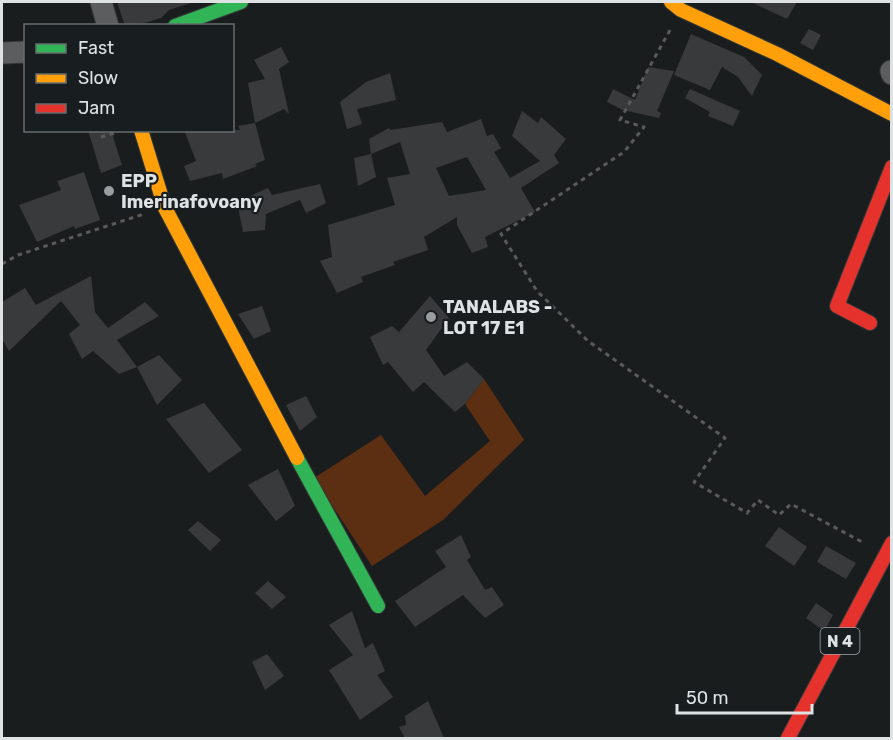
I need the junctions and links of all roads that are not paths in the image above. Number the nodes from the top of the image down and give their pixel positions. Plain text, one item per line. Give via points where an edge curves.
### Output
1 (101, 2) edge
2 (241, 2) edge
3 (676, 6) edge
4 (107, 24) edge
5 (180, 24) edge
6 (24, 52) edge
7 (2, 53) edge
8 (891, 114) edge
9 (142, 132) edge
10 (891, 167) edge
11 (870, 323) dead end
12 (888, 549) edge
13 (378, 606) dead end
14 (788, 738) edge

1 - 4 street
2 - 5 street
3 - 8 street
6 - 7 street
9 - 13 street via 165,208
10 - 11 street via 837,306
12 - 14 street, N 4

